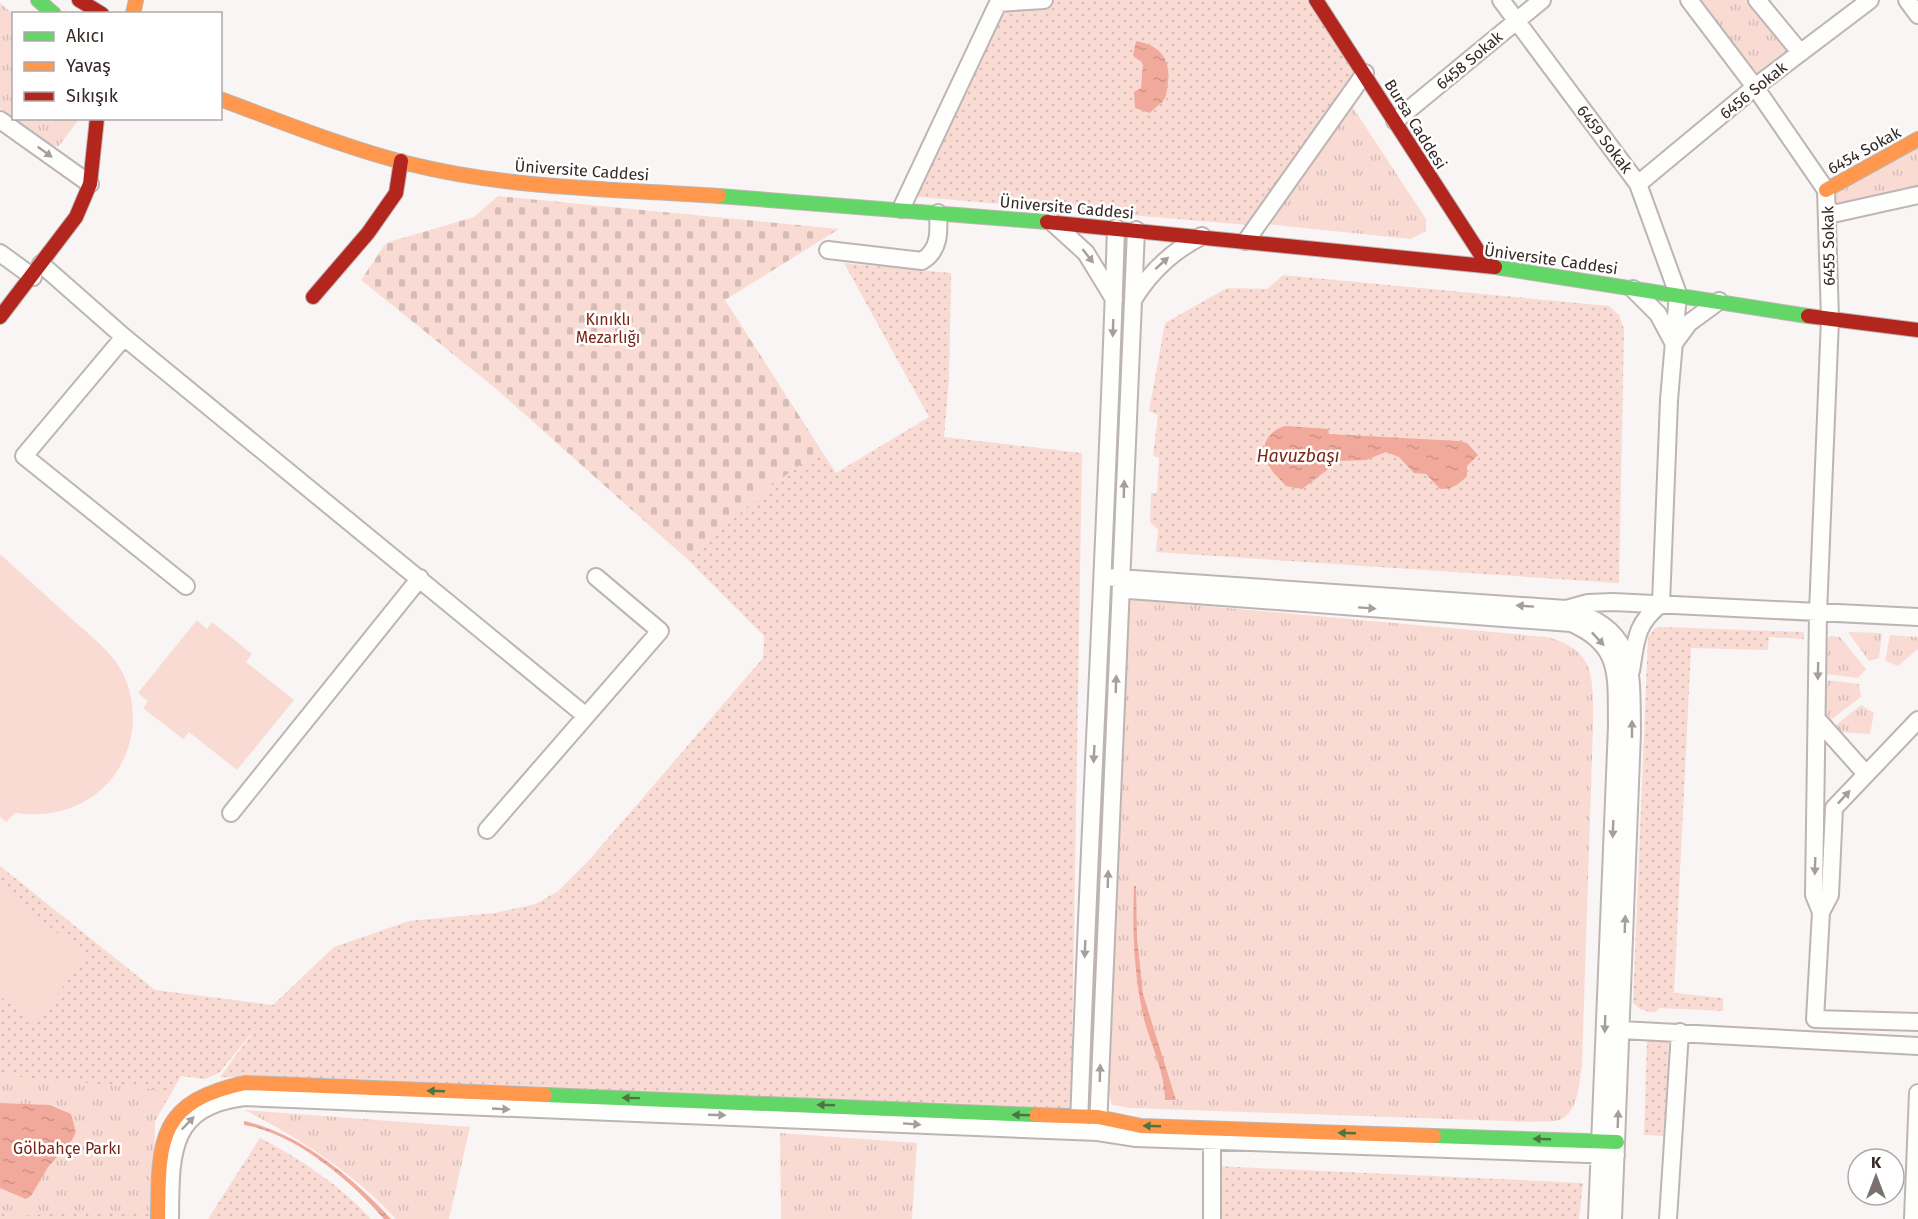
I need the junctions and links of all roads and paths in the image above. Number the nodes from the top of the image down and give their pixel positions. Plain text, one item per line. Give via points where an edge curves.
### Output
1 (38, 0) edge
2 (79, 0) edge
3 (1044, 0) edge
4 (1316, 0) edge
5 (1501, 0) edge
6 (1542, 0) edge
7 (1689, 0) edge
8 (1757, 0) edge
9 (1870, 0) edge
10 (1907, 0) edge
11 (108, 10) edge
12 (52, 12) edge
13 (1918, 15) edge
14 (1517, 20) junction
15 (1800, 52) junction
16 (1365, 73) junction
17 (1755, 87) junction
18 (227, 101) edge
19 (0, 120) edge
20 (97, 120) edge
21 (111, 120) edge
22 (1395, 121) junction
23 (1918, 139) edge
24 (402, 161) junction
25 (90, 184) junction
26 (1638, 184) junction
27 (1826, 189) junction
28 (1918, 195) edge
29 (901, 209) junction
30 (938, 213) junction
31 (1828, 215) junction
32 (1051, 222) junction
33 (1116, 228) junction
34 (1136, 230) junction
35 (1202, 236) junction
36 (1246, 241) junction
37 (828, 250) dead end
38 (0, 253) edge
39 (1488, 266) junction
40 (37, 271) junction
41 (1632, 288) junction
42 (1678, 294) junction
43 (313, 297) dead end
44 (1114, 299) junction
45 (1132, 301) junction
46 (1719, 301) junction
47 (0, 317) edge
48 (1830, 319) junction
49 (1918, 330) edge
50 (124, 337) junction
51 (1674, 345) junction
52 (596, 577) dead end
53 (420, 578) junction
54 (1112, 583) junction
55 (186, 586) dead end
56 (1661, 604) junction
57 (1566, 609) dead end
58 (1818, 613) junction
59 (1918, 618) edge
60 (1631, 672) junction
61 (586, 716) junction
62 (1817, 719) junction
63 (1918, 720) edge
64 (1866, 774) junction
65 (231, 813) dead end
66 (487, 830) dead end
67 (1821, 912) junction
68 (1918, 1022) edge
69 (1621, 1030) junction
70 (1680, 1032) junction
71 (1918, 1046) edge
72 (1918, 1093) edge
73 (548, 1103) junction
74 (1079, 1124) junction
75 (1098, 1124) junction
76 (1212, 1140) junction
77 (1609, 1148) junction
78 (158, 1219) edge
79 (170, 1219) edge
80 (1212, 1219) edge
81 (1597, 1219) edge
82 (1613, 1219) edge
83 (1668, 1219) edge
84 (1913, 1219) edge

1 - 12 main road
2 - 11 main road
3 - 29 street via 998,3
4 - 16 main road, Bursa Caddesi
5 - 14 street, 6459 Sokak
6 - 14 street, 6458 Sokak
7 - 17 street, 6455 Sokak
8 - 15 street
9 - 15 street, 6456 Sokak
10 - 13 street
14 - 22 street, 6458 Sokak
14 - 26 street, 6459 Sokak
15 - 17 street, 6456 Sokak
16 - 22 main road, Bursa Caddesi
16 - 36 street
17 - 26 street, 6456 Sokak
17 - 27 street, 6455 Sokak
18 - 24 main road, Üniversite Caddesi
19 -> 25 street
20 - 25 main road
21 - 25 main road
22 - 39 main road, Bursa Caddesi
23 - 27 main road, 6454 Sokak
24 - 29 main road, Üniversite Caddesi via 497,180
24 - 43 main road via 396,193
25 - 40 main road via 76,217
26 - 42 street, 6459 Sokak
27 - 31 street, 6455 Sokak
28 - 31 street
29 - 30 main road, Üniversite Caddesi
30 - 32 main road, Üniversite Caddesi
30 - 37 street via 939,238 931,256 922,261
31 - 48 street, 6455 Sokak
32 - 33 main road, Üniversite Caddesi
32 -> 44 street via 1086,253
33 - 34 main road, Üniversite Caddesi
33 - 44 street
34 - 35 main road, Üniversite Caddesi
34 - 45 street
35 - 36 main road, Üniversite Caddesi
45 -> 35 street via 1153,272 1179,249
36 - 39 main road, Üniversite Caddesi
38 - 40 street
39 - 41 main road, Üniversite Caddesi
40 - 47 main road
40 - 50 street
41 - 42 main road, Üniversite Caddesi
41 - 51 street via 1664,321
42 - 46 main road, Üniversite Caddesi
42 - 51 street
44 -> 54 street
54 -> 45 street
46 - 48 main road, Üniversite Caddesi
46 - 51 street via 1689,323
48 - 49 main road, Üniversite Caddesi
48 - 58 street, 6455 Sokak
50 - 53 street
50 - 55 street via 24,456
51 - 56 street
52 - 61 street via 660,631
53 - 61 street
53 - 65 street
60 -> 54 street via 1617,638 1606,625 1592,616 1566,609
54 -> 74 street
75 -> 54 street
54 -> 77 street via 1571,623 1592,632 1607,648 1616,671 1617,726
56 - 57 street via 1588,603
56 - 58 street
56 - 60 street via 1646,615 1638,628
58 - 59 street
58 -> 62 street, 6455 Sokak
69 -> 60 street
61 - 66 street
62 - 64 street
62 -> 67 street, 6455 Sokak via 1814,894
63 - 64 street
67 -> 64 street via 1830,895 1834,808
67 - 68 street via 1815,1019
69 - 70 street
77 -> 69 street
70 - 71 street
70 - 83 street
72 - 84 street
73 - 74 street via 679,1114
73 -> 78 main road via 245,1083 215,1087 193,1099 168,1124 162,1142
79 -> 73 street via 177,1136 189,1121 224,1100 244,1097
74 - 75 street
75 - 76 street via 1136,1138
77 -> 75 main road
76 - 77 street
76 - 80 street
77 - 81 street
77 - 82 street

